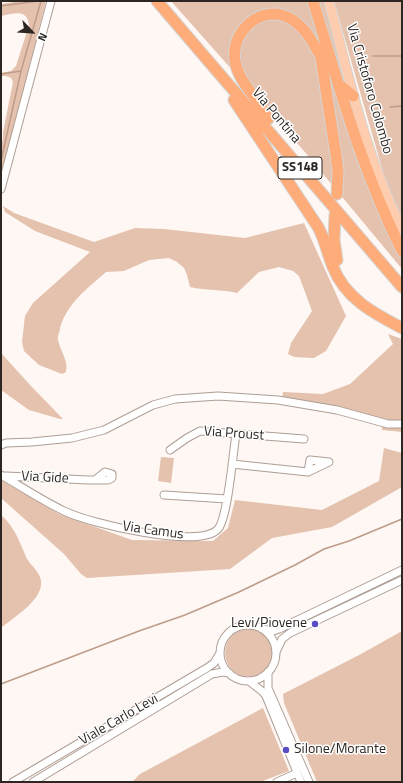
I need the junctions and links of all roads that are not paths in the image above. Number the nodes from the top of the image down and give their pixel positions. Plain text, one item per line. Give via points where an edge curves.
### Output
1 (51, 1) edge
2 (157, 1) edge
3 (166, 1) edge
4 (306, 1) edge
5 (313, 1) edge
6 (329, 1) edge
7 (175, 17) junction
8 (198, 49) junction
9 (321, 57) junction
10 (338, 84) junction
11 (353, 96) junction
12 (268, 119) junction
13 (1, 190) edge
14 (337, 194) dead end
15 (335, 215) dead end
16 (402, 229) edge
17 (402, 251) edge
18 (402, 276) edge
19 (402, 287) edge
20 (402, 323) edge
21 (402, 328) edge
22 (402, 424) edge
23 (236, 434) junction
24 (304, 439) dead end
25 (1, 445) edge
26 (170, 450) dead end
27 (232, 464) junction
28 (308, 472) dead end
29 (2, 475) edge
30 (91, 480) dead end
31 (164, 495) dead end
32 (227, 499) junction
33 (402, 570) edge
34 (402, 580) edge
35 (262, 629) junction
36 (276, 652) junction
37 (220, 653) junction
38 (268, 672) junction
39 (229, 673) junction
40 (249, 681) junction
41 (297, 773) junction
42 (13, 782) edge
43 (32, 782) edge
44 (277, 782) edge
45 (300, 782) edge
46 (309, 782) edge

1 - 13 street
2 - 7 highway, Via Pontina / SS148
3 - 7 highway, Via Pontina / SS148
4 - 9 highway
5 - 10 highway, Via Cristoforo Colombo
6 - 11 main road, Via Cristoforo Colombo
7 - 8 highway, Via Pontina / SS148
7 - 12 highway, Via Pontina / SS148
8 - 19 highway, Via Pontina / SS148
8 - 21 highway via 316,224 343,287 365,307
9 - 12 highway via 303,29 286,16 262,16 244,28 235,48 237,70
9 - 14 highway via 338,171
10 - 11 highway
10 - 17 highway, Via Cristoforo Colombo via 369,177
11 - 16 main road, Via Cristoforo Colombo via 373,161
12 - 18 highway, Via Pontina / SS148
15 - 20 highway via 336,254 346,280 367,302
22 - 25 street via 388,424 337,410 278,400 218,396 175,399 153,405 104,430 72,438
23 - 24 street, Via Proust
23 - 26 street, Via Proust via 200,431
23 - 27 street, Via Camus
27 - 28 street
27 - 32 street, Via Camus
29 - 30 street, Via Gide
29 - 32 street, Via Camus via 64,511 154,535 202,536 214,533 221,524
31 - 32 street
33 - 35 street via 279,629
34 - 36 street via 290,633 282,640
35 - 36 street via 270,637
35 - 37 street via 246,626 235,629 226,636
36 - 38 street via 274,663
37 - 39 street via 224,667
37 - 42 street, Viale Carlo Levi via 214,663 207,668
38 - 40 street via 258,679
38 - 46 street via 268,688
39 - 40 street
39 - 43 street, Viale Carlo Levi via 212,674
40 - 41 street via 266,696
41 - 44 street
41 - 45 street

